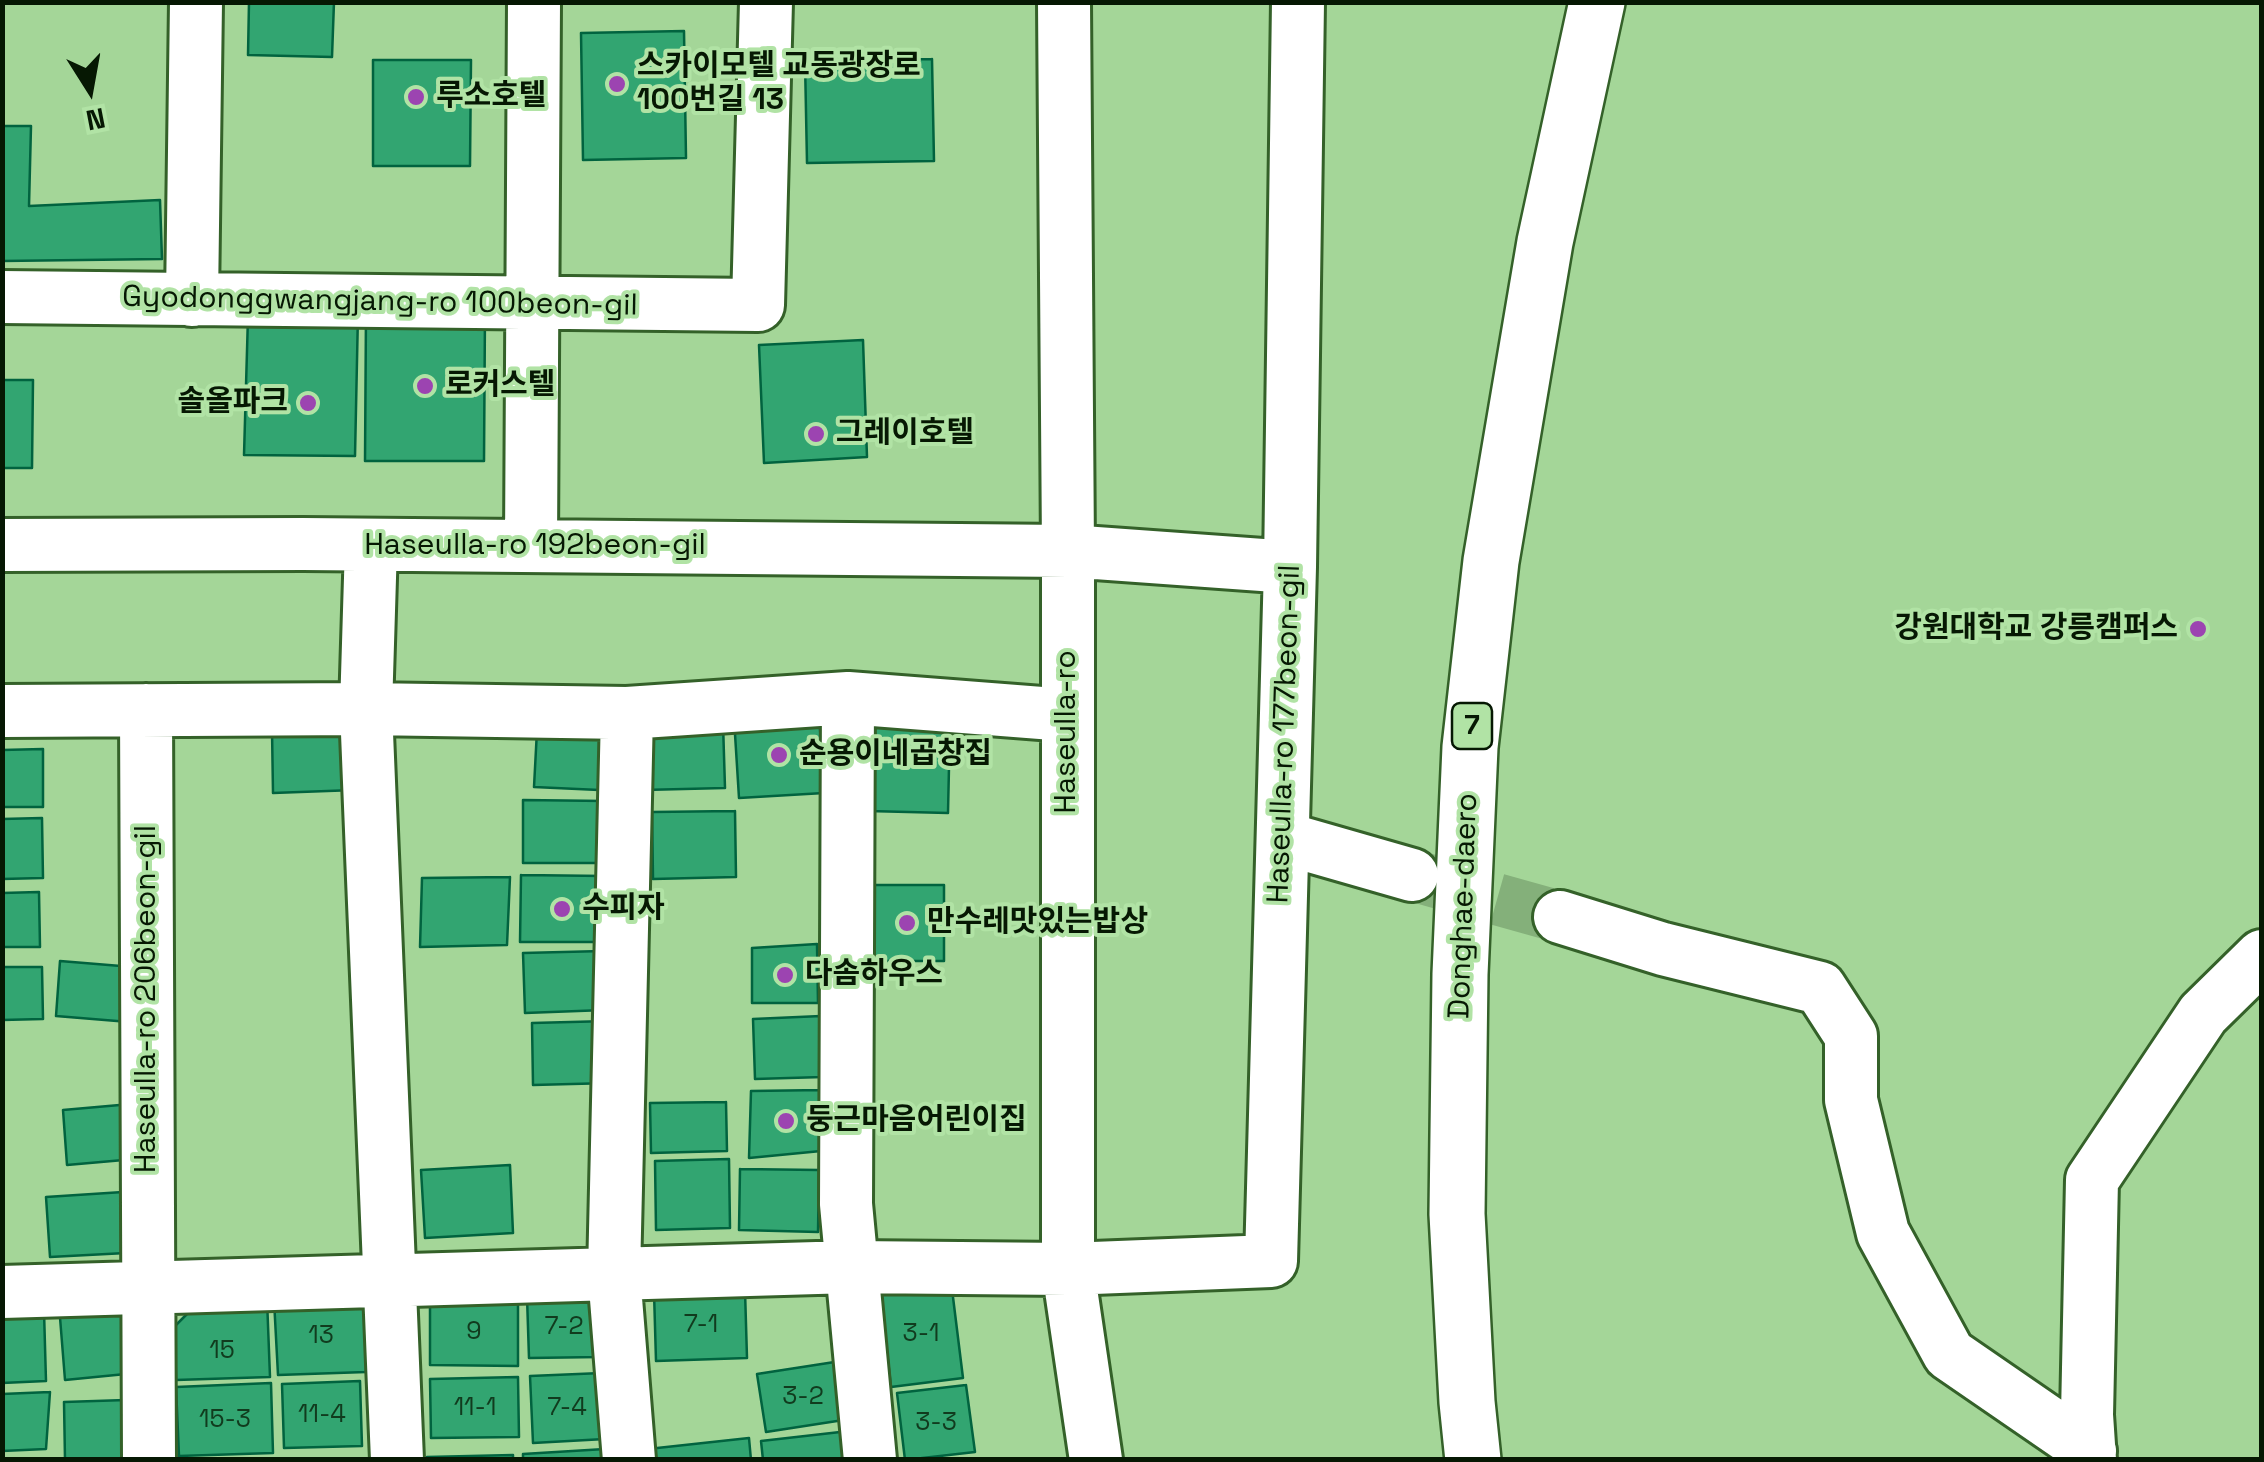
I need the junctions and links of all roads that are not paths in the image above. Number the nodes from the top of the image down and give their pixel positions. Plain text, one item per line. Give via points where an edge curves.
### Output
1 (196, 2) edge
2 (534, 2) edge
3 (766, 2) edge
4 (1064, 2) edge
5 (1298, 2) edge
6 (1597, 2) edge
7 (2, 297) edge
8 (192, 300) junction
9 (531, 304) junction
10 (372, 544) junction
11 (2, 545) edge
12 (531, 545) junction
13 (1068, 551) junction
14 (1290, 567) junction
15 (848, 698) junction
16 (366, 709) junction
17 (146, 710) junction
18 (2, 711) edge
19 (627, 712) junction
20 (1067, 715) junction
21 (1282, 838) junction
22 (1412, 875) tunnel mouth
23 (1560, 917) tunnel mouth
24 (2262, 956) edge
25 (851, 1267) junction
26 (1068, 1269) junction
27 (614, 1274) junction
28 (390, 1280) junction
29 (148, 1288) junction
30 (2, 1292) edge
31 (2090, 1455) edge
32 (148, 1460) edge
33 (396, 1460) edge
34 (630, 1460) edge
35 (870, 1460) edge
36 (1096, 1460) edge
37 (1474, 1460) edge

1 - 8 street
2 - 9 street
3 - 9 street, Gyodonggwangjang-ro 100beon-gil via 758,305
4 - 13 street, Haseulla-ro
5 - 14 street, Haseulla-ro 177beon-gil
6 - 37 main road, Donghae-daero / 7 via 1545,242 1492,561 1470,747 1457,1214
7 - 8 street, Gyodonggwangjang-ro 100beon-gil
8 - 9 street, Gyodonggwangjang-ro 100beon-gil
9 - 12 street
10 - 11 street, Haseulla-ro 192beon-gil
10 - 12 street, Haseulla-ro 192beon-gil
10 - 16 street
12 - 13 street, Haseulla-ro 192beon-gil
13 - 14 street, Haseulla-ro 192beon-gil
13 - 20 street, Haseulla-ro
14 - 21 street, Haseulla-ro 177beon-gil
15 - 19 street
15 - 20 street
15 - 25 street
16 - 17 street
16 - 19 street
16 - 28 street
17 - 18 street
17 - 29 street, Haseulla-ro 206beon-gil
19 - 27 street
20 - 26 street, Haseulla-ro
21 - 22 street
21 - 26 street, Haseulla-ro 177beon-gil via 1271,1262
23 - 31 street via 1820,988 1851,1036 1851,1100 1883,1233 1949,1354
24 - 31 street via 2203,1014 2092,1180
25 - 26 street
25 - 27 street
25 - 35 street
26 - 36 street, Haseulla-ro
27 - 28 street
27 - 34 street
28 - 29 street
28 - 33 street
29 - 30 street
29 - 32 street, Haseulla-ro 206beon-gil

